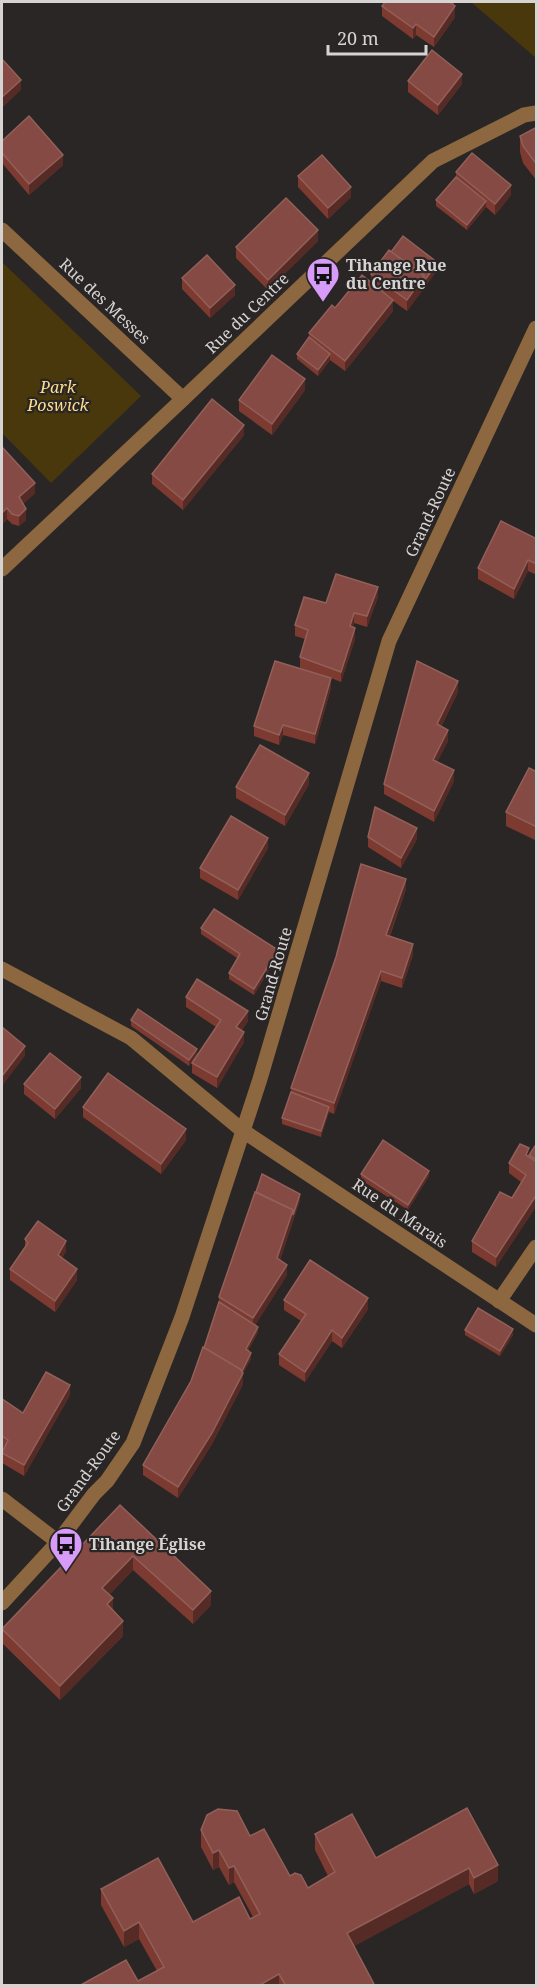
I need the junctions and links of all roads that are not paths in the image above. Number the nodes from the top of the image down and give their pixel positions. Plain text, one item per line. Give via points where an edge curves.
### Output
1 (537, 113) edge
2 (2, 230) edge
3 (537, 328) edge
4 (183, 399) junction
5 (2, 569) edge
6 (2, 969) edge
7 (243, 1131) junction
8 (537, 1247) edge
9 (499, 1301) junction
10 (537, 1325) edge
11 (2, 1499) edge
12 (58, 1542) junction
13 (2, 1603) edge

1 - 4 street, Rue du Centre via 433,161
2 - 4 street, Rue des Messes
3 - 7 street, Grand-Route via 389,641
4 - 5 street, Rue du Centre
6 - 7 street, Rue du Marais via 131,1038
7 - 9 street, Rue du Marais
7 - 12 street, Grand-Route via 182,1317 133,1443
8 - 9 street
9 - 10 street, Rue du Marais
11 - 12 street
12 - 13 street, Grand-Route

